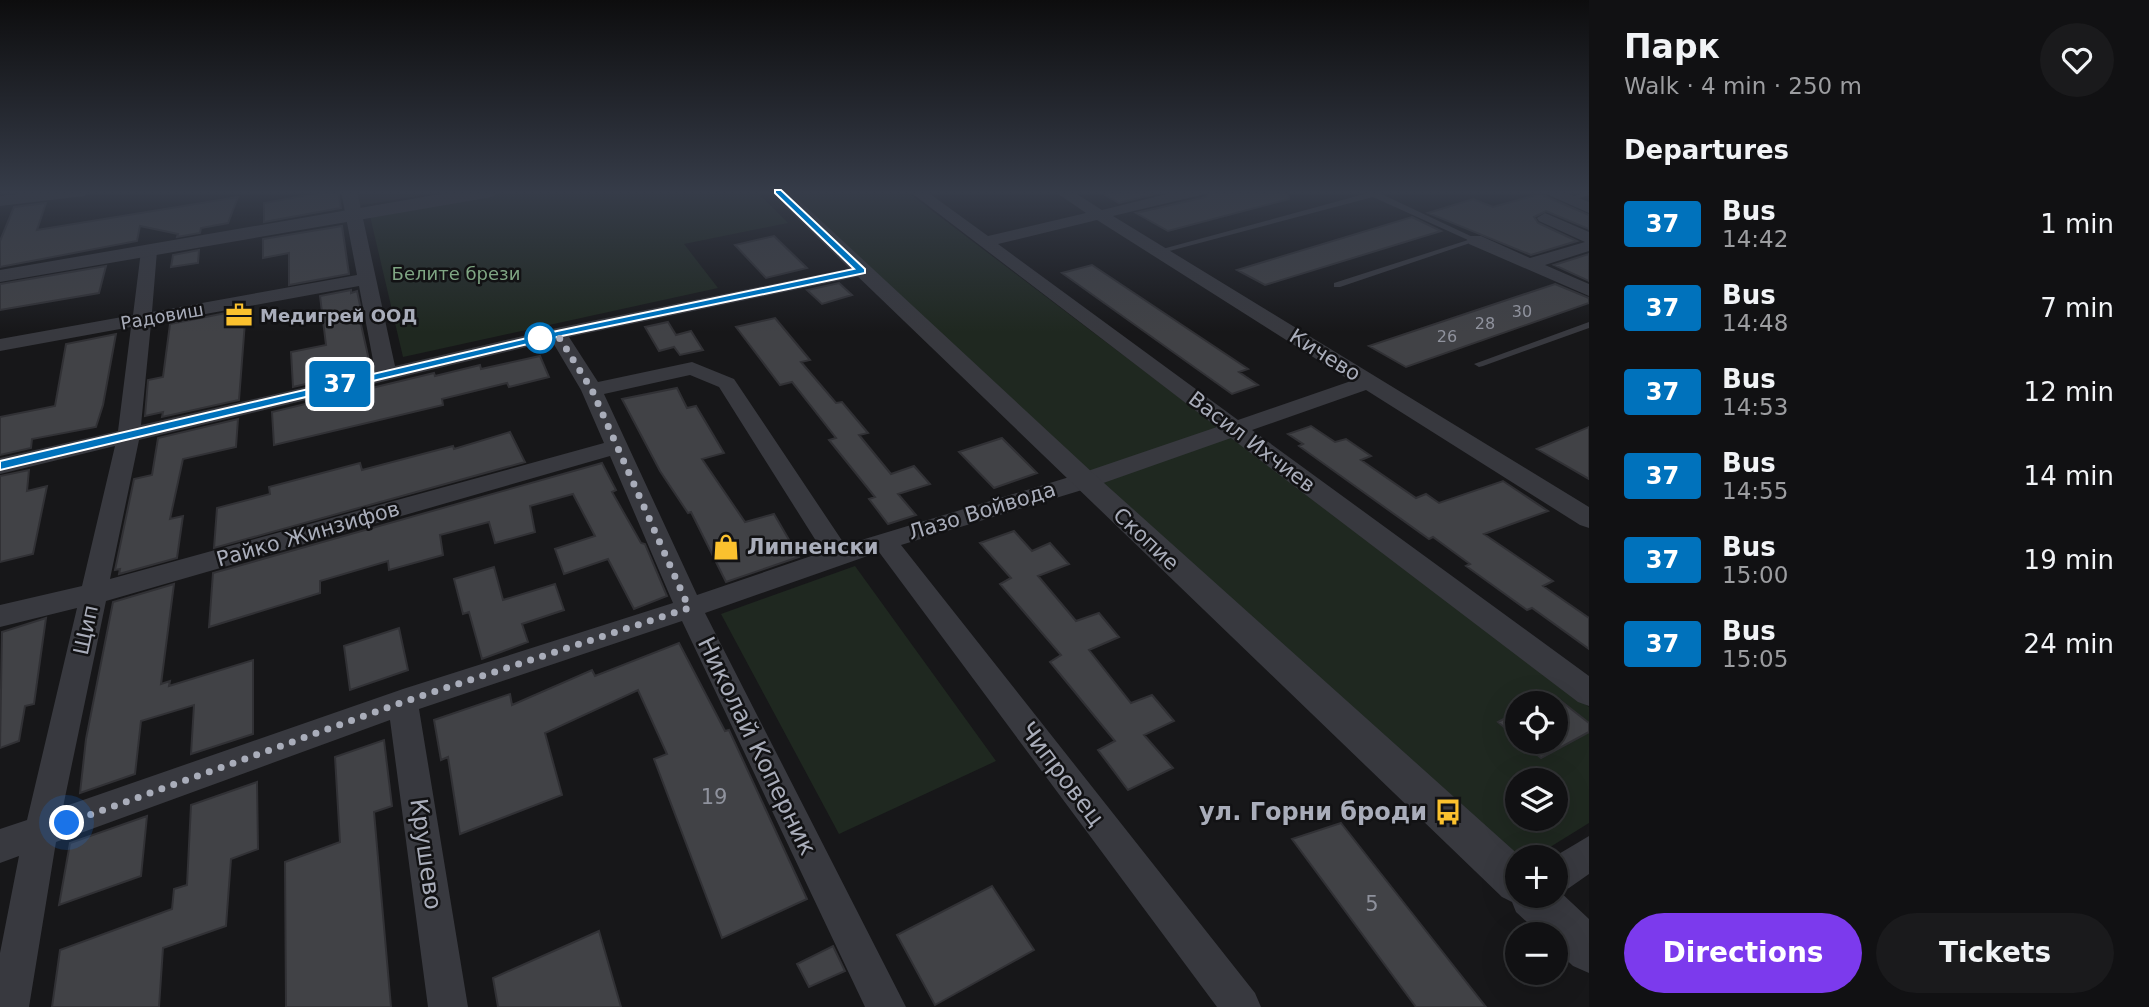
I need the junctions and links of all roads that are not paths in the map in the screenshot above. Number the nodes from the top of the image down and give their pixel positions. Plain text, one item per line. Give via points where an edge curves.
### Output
1 (225, 238) edge
2 (358, 238) edge
3 (827, 238) edge
4 (980, 238) edge
5 (1002, 238) edge
6 (1137, 238) edge
7 (1206, 238) edge
8 (1471, 238) edge
9 (1475, 240) junction
10 (985, 242) junction
11 (1589, 246) edge
12 (149, 251) junction
13 (1158, 251) junction
14 (1530, 264) junction
15 (861, 271) junction
16 (0, 276) edge
17 (366, 279) junction
18 (1337, 285) dead end
19 (1589, 291) edge
20 (143, 319) junction
21 (1589, 325) edge
22 (557, 334) junction
23 (0, 345) edge
24 (1479, 365) dead end
25 (386, 373) junction
26 (1368, 382) junction
27 (592, 390) junction
28 (1234, 428) junction
29 (129, 435) junction
30 (616, 447) junction
31 (0, 466) edge
32 (1084, 481) junction
33 (1589, 519) edge
34 (884, 541) junction
35 (839, 556) junction
36 (94, 594) junction
37 (689, 608) junction
38 (0, 616) edge
39 (1589, 692) edge
40 (403, 702) junction
41 (41, 832) junction
42 (0, 846) edge
43 (1589, 853) edge
44 (1568, 868) edge
45 (1505, 872) edge
46 (1545, 908) edge
47 (1589, 950) edge
48 (9, 1007) edge
49 (448, 1007) edge
50 (886, 1007) edge
51 (1241, 1007) edge

1 - 12 street
2 - 17 street
3 - 15 street, Скопие
4 - 10 street, Васил Ихчиев
5 - 10 street
6 - 13 street, Кичево
7 - 13 lane
8 - 9 lane
9 - 14 street
9 - 18 lane
10 - 28 street, Васил Ихчиев
11 - 14 street
12 - 16 street
12 - 20 street, Щип
13 - 26 street, Кичево
14 - 19 street
15 - 22 street
15 - 32 street, Скопие
17 - 20 street, Радовиш
17 - 25 street
20 - 23 street, Радовиш
20 - 29 street, Щип
21 - 24 lane
22 - 25 street
22 - 27 street, Николай Коперник
25 - 29 street
26 - 28 street, Лазо Войвода
26 - 33 street, Кичево
27 - 30 street, Николай Коперник
27 - 35 street via 692,369 727,383
28 - 32 street, Лазо Войвода
28 - 39 street, Васил Ихчиев
29 - 31 street
29 - 36 street, Щип
30 - 36 street, Райко Жинзифов
30 - 37 street, Николай Коперник
32 - 34 street, Лазо Войвода
32 - 45 street, Скопие
34 - 35 street, Лазо Войвода
34 - 51 street, Чипровец
35 - 37 street, Лазо Войвода
36 - 38 street, Райко Жинзифов
36 - 41 street, Щип
37 - 40 street, Лазо Войвода
37 - 50 street, Николай Коперник
40 - 41 street, Лазо Войвода
40 - 49 street, Крушево
41 - 42 street, Лазо Войвода
41 - 48 street, Щип
43 - 44 street
46 - 47 street

